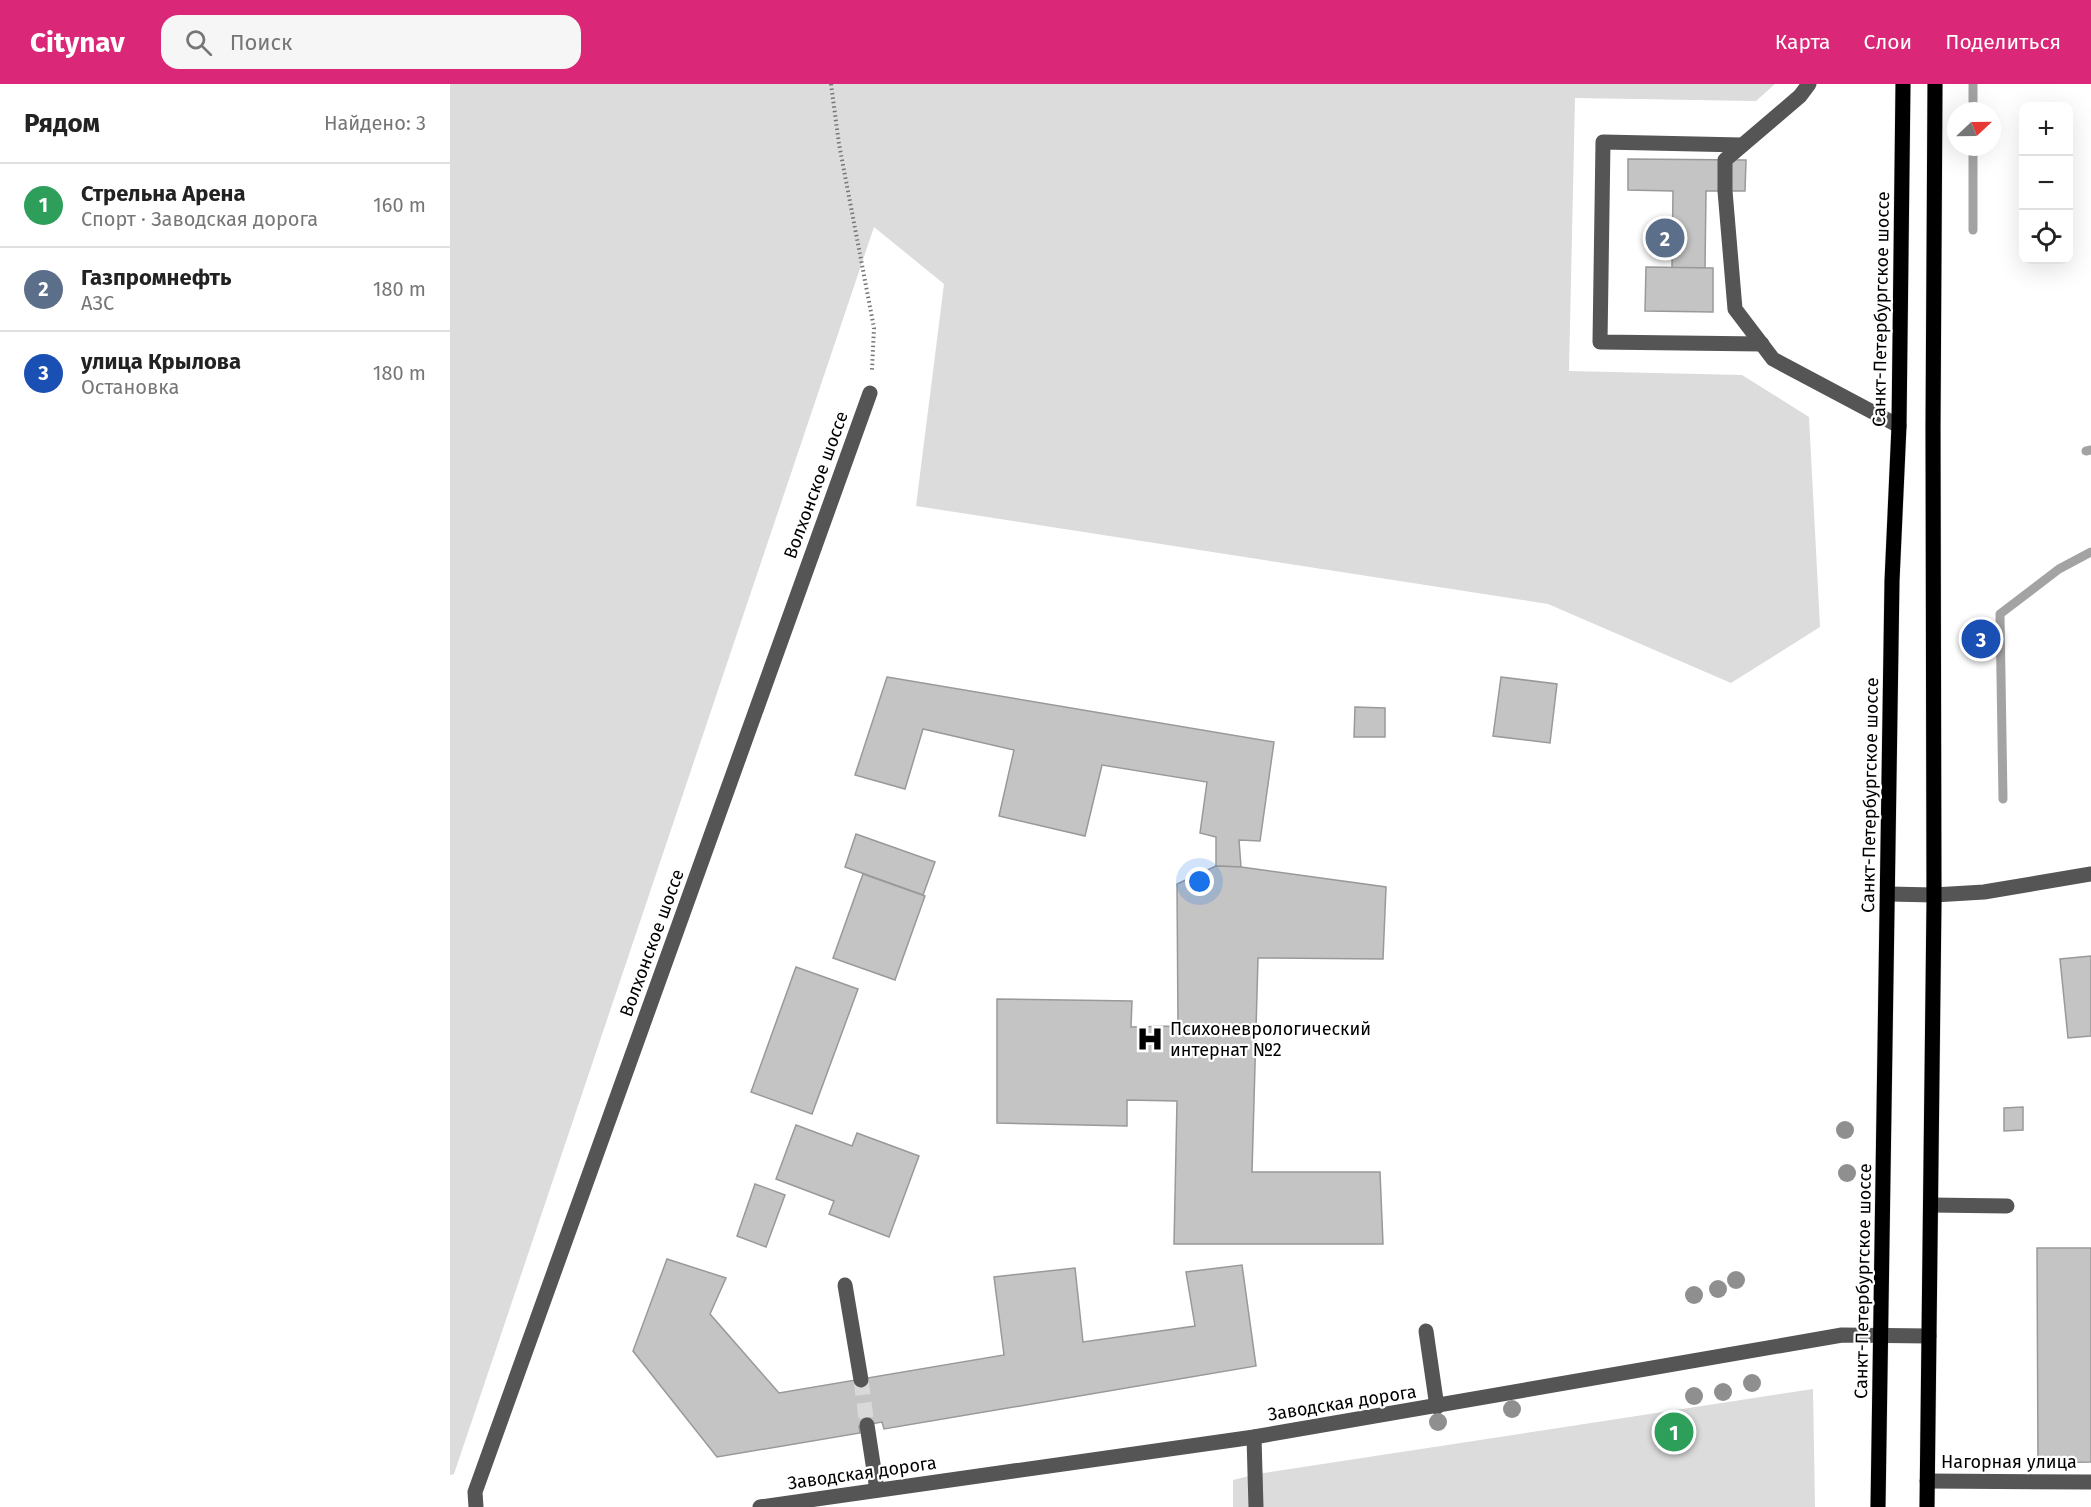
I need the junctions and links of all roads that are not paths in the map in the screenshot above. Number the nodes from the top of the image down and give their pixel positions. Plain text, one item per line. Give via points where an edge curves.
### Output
1 (1809, 84) edge
2 (1903, 84) edge
3 (1935, 84) edge
4 (1742, 145) junction
5 (1762, 344) junction
6 (870, 393) road end
7 (1899, 426) junction
8 (2091, 874) edge
9 (1889, 894) junction
10 (1934, 895) junction
11 (1931, 1205) junction
12 (2007, 1206) dead end
13 (845, 1285) dead end
14 (1426, 1331) dead end
15 (1882, 1336) junction
16 (1929, 1336) junction
17 (861, 1380) tunnel mouth
18 (1437, 1407) junction
19 (867, 1425) tunnel mouth
20 (1254, 1437) junction
21 (1927, 1481) junction
22 (2091, 1482) edge
23 (878, 1490) junction
24 (476, 1507) edge
25 (760, 1507) edge
26 (1256, 1507) edge
27 (1878, 1507) edge
28 (1927, 1507) edge

1 - 4 street
2 - 7 main road, Санкт-Петербургское шоссе
3 - 10 main road
4 - 5 street via 1725,160 1735,309
4 - 5 street via 1603,142 1600,342
5 - 7 street via 1773,359
6 - 24 street, Волхонское шоссе via 475,1492
7 - 9 main road, Санкт-Петербургское шоссе via 1892,581
8 - 10 street via 1984,892
9 - 10 street
9 - 15 main road, Санкт-Петербургское шоссе
10 - 11 main road
11 - 12 street
11 - 16 main road
13 - 17 street
14 - 18 street
15 - 16 street, Заводская дорога
15 - 18 street, Заводская дорога via 1834,1337
15 - 27 main road, Санкт-Петербургское шоссе
16 - 21 main road
18 - 20 street, Заводская дорога
19 - 23 street
20 - 23 street, Заводская дорога
20 - 26 street
21 - 22 street, Нагорная улица
21 - 28 main road
23 - 25 street, Заводская дорога

